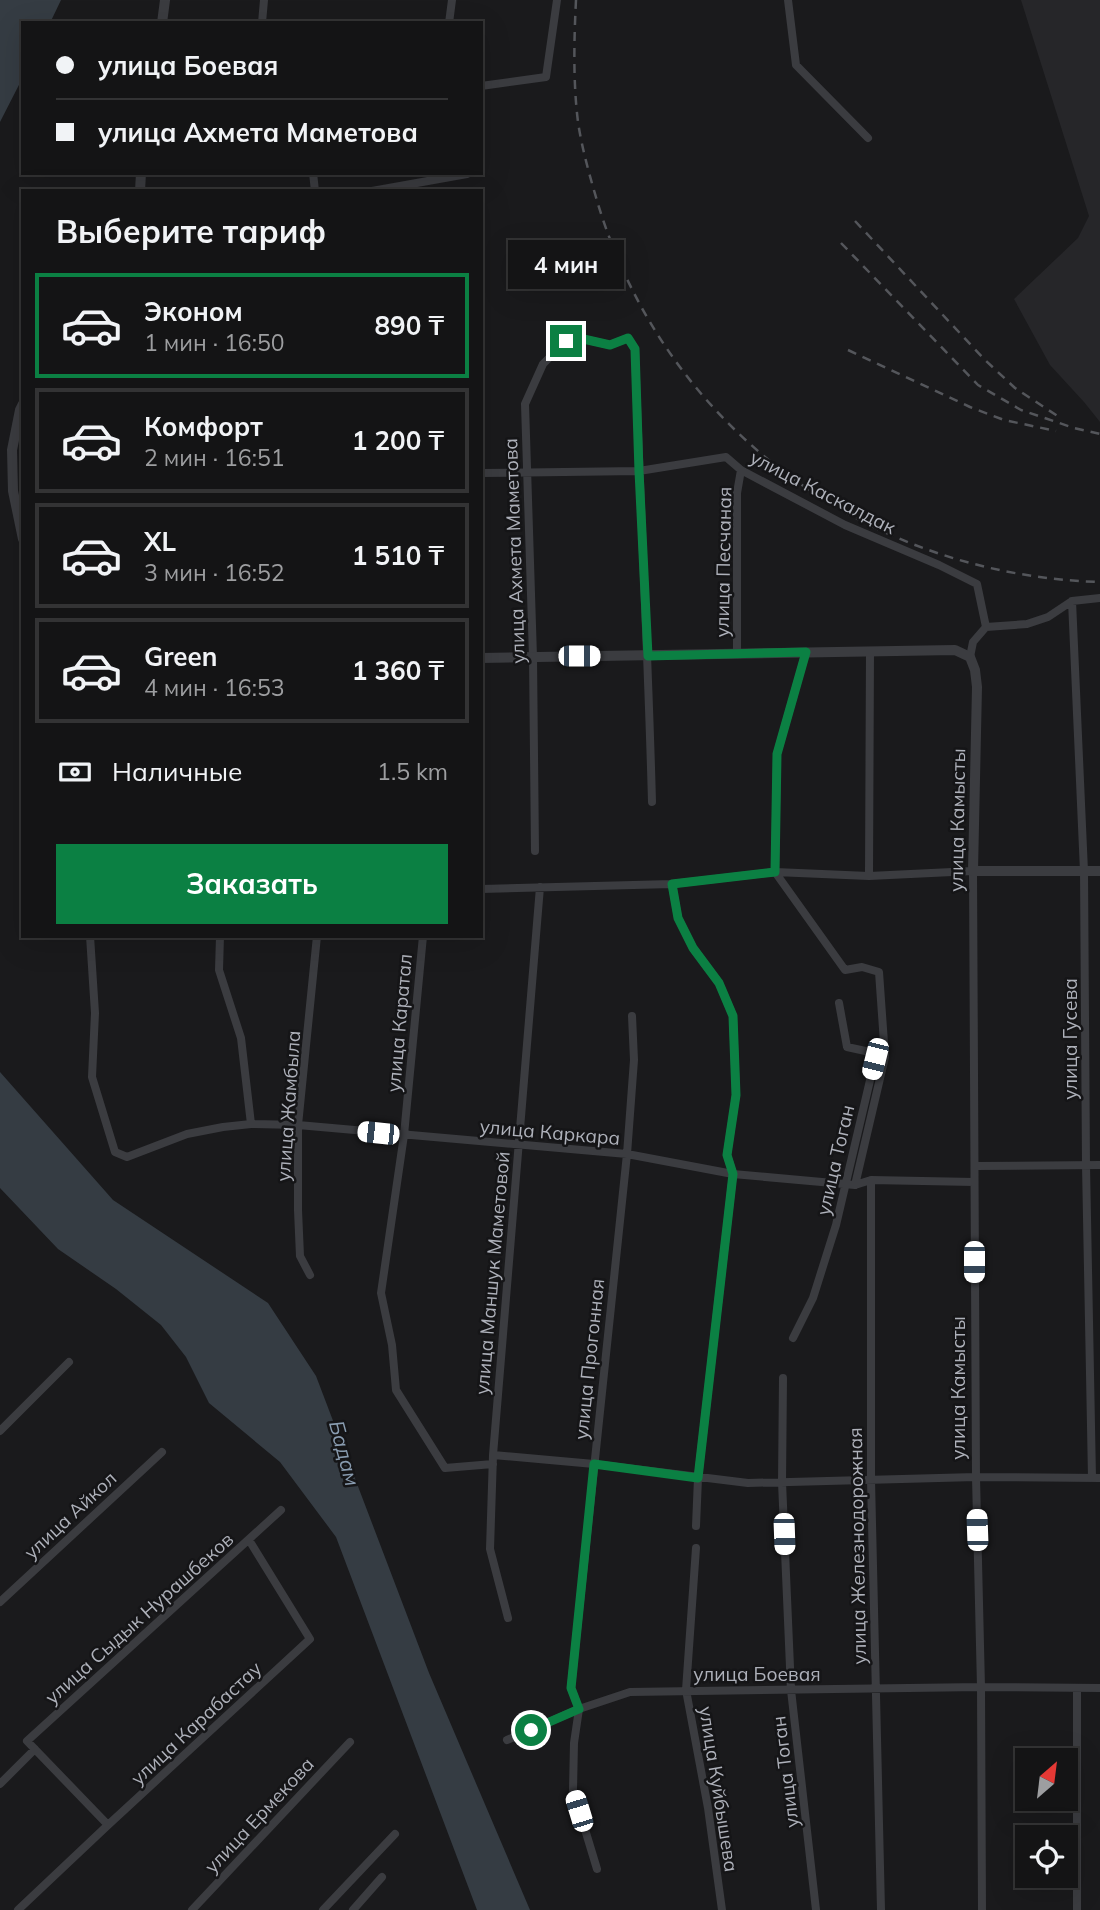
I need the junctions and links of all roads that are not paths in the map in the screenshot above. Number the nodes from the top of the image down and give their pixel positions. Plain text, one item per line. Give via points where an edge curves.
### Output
1 (165, 0) edge
2 (264, 0) edge
3 (452, 0) edge
4 (557, 0) edge
5 (788, 0) edge
6 (162, 21) edge
7 (262, 21) edge
8 (449, 21) edge
9 (483, 86) edge
10 (868, 138) dead end
11 (461, 175) edge
12 (383, 189) edge
13 (21, 408) edge
14 (741, 470) junction
15 (639, 471) junction
16 (527, 472) junction
17 (483, 473) edge
18 (21, 529) edge
19 (1100, 598) edge
20 (1072, 601) junction
21 (986, 627) junction
22 (870, 651) junction
23 (806, 652) junction
24 (737, 654) junction
25 (648, 656) junction
26 (533, 657) junction
27 (970, 657) junction
28 (483, 658) edge
29 (652, 802) dead end
30 (536, 851) dead end
31 (973, 871) junction
32 (1100, 871) edge
33 (775, 872) junction
34 (1084, 872) junction
35 (869, 876) junction
36 (672, 884) junction
37 (540, 887) junction
38 (483, 889) edge
39 (90, 938) edge
40 (220, 938) edge
41 (317, 938) edge
42 (423, 938) edge
43 (839, 1003) dead end
44 (632, 1016) dead end
45 (251, 1124) junction
46 (298, 1125) junction
47 (404, 1135) junction
48 (518, 1145) junction
49 (627, 1154) junction
50 (1086, 1165) junction
51 (1100, 1165) edge
52 (975, 1166) junction
53 (733, 1174) junction
54 (871, 1181) junction
55 (974, 1182) junction
56 (844, 1185) junction
57 (855, 1185) junction
58 (310, 1275) dead end
59 (793, 1338) dead end
60 (69, 1362) dead end
61 (783, 1378) dead end
62 (0, 1431) edge
63 (162, 1452) dead end
64 (493, 1460) junction
65 (594, 1464) junction
66 (976, 1477) junction
67 (698, 1478) junction
68 (1096, 1478) edge
69 (871, 1480) junction
70 (782, 1482) junction
71 (281, 1510) dead end
72 (696, 1526) dead end
73 (249, 1540) junction
74 (696, 1548) dead end
75 (0, 1602) edge
76 (508, 1618) dead end
77 (981, 1687) junction
78 (1077, 1688) junction
79 (1100, 1688) edge
80 (875, 1689) junction
81 (686, 1690) junction
82 (791, 1690) junction
83 (579, 1709) junction
84 (507, 1740) dead end
85 (349, 1742) dead end
86 (35, 1749) junction
87 (0, 1784) edge
88 (108, 1825) junction
89 (395, 1833) dead end
90 (597, 1869) dead end
91 (382, 1877) dead end
92 (18, 1910) edge
93 (192, 1910) edge
94 (323, 1910) edge
95 (353, 1910) edge
96 (722, 1910) edge
97 (816, 1910) edge
98 (881, 1910) edge
99 (982, 1910) edge
100 (1077, 1910) edge

1 - 6 street
2 - 7 street
3 - 8 street
4 - 9 street via 546,77
5 - 10 street via 796,65
11 - 12 street
13 - 18 street via 12,450 13,491
14 - 15 street, улица Каскалдак via 726,457
14 - 21 street, улица Каскалдак via 845,525 977,584
14 - 24 street, улица Песчаная
15 - 16 street, улица Каскалдак
15 - 16 street, улица Ахмета Маметова via 635,349 628,338 610,345 579,338 566,341 543,364 525,404
15 - 25 street
16 - 17 street, улица Каскалдак
16 - 26 street, улица Ахмета Маметова
19 - 20 street
20 - 21 street via 1027,624
20 - 34 street, улица Гусева
21 - 27 street via 973,642
22 - 23 street
22 - 27 street via 955,650
22 - 35 street
23 - 24 street
23 - 33 street via 777,754
24 - 25 street
25 - 26 street
25 - 29 street
26 - 28 street
26 - 30 street, улица Ахмета Маметова
27 - 31 street, улица Камысты via 977,687
31 - 34 street
31 - 35 street
31 - 52 street, улица Камысты
32 - 34 street
33 - 35 street
33 - 36 street
33 - 57 street via 845,970 862,967 880,972 885,1057
34 - 50 street, улица Гусева
36 - 37 street
36 - 53 street via 678,918 719,983 733,1016 736,1095 727,1155
37 - 38 street
37 - 48 street, улица Маншук Маметовой
39 - 45 street, улица Каркара via 95,1013 92,1077 115,1152 127,1157 187,1134
40 - 45 street via 219,970 241,1038
41 - 46 street, улица Жамбыла
42 - 47 street, улица Каратал
43 - 56 street, улица Тоган via 847,1047 870,1052 875,1059
44 - 49 street, улица Прогонная via 634,1060
45 - 46 street, улица Каркара
46 - 47 street, улица Каркара
46 - 58 street, улица Жамбыла via 300,1256
47 - 48 street, улица Каркара
47 - 64 street, улица Каратал via 381,1293 396,1390 445,1468
48 - 49 street, улица Каркара
48 - 64 street, улица Маншук Маметовой
49 - 53 street, улица Каркара
49 - 65 street, улица Прогонная
50 - 51 street
50 - 52 street
50 - 68 street, улица Гусева
52 - 55 street, улица Камысты
53 - 56 street, улица Каркара
53 - 67 street
54 - 55 street, улица Каркара
54 - 57 street, улица Каркара
54 - 69 street, улица Железнодорожная
55 - 66 street, улица Камысты
56 - 57 street, улица Каркара
56 - 59 street, улица Тоган via 813,1298
60 - 62 street
61 - 70 street, улица Тоган
63 - 75 street, улица Айкол
64 - 65 street
64 - 76 street, улица Маншук Маметовой via 489,1549
65 - 67 street
65 - 83 street, улица Прогонная via 571,1688
66 - 68 street
66 - 69 street
66 - 77 street, улица Камысты
67 - 70 street
67 - 72 street
69 - 70 street
69 - 80 street, улица Железнодорожная
70 - 82 street, улица Тоган
71 - 73 street, улица Сыдык Нурашбеков
73 - 86 street, улица Сыдык Нурашбеков via 26,1741
73 - 88 street, улица Карабастау via 310,1639
74 - 81 street, улица Куйбышева
77 - 78 street, улица Боевая
77 - 80 street, улица Боевая
77 - 99 street, улица Камысты
78 - 79 street, улица Боевая
78 - 100 street
80 - 82 street, улица Боевая
80 - 98 street, улица Железнодорожная
81 - 82 street, улица Боевая
81 - 83 street, улица Боевая via 630,1692
81 - 96 street, улица Куйбышева
82 - 97 street, улица Тоган
83 - 84 street, улица Боевая
83 - 90 street, улица Прогонная via 573,1790
85 - 93 street, улица Ермекова
86 - 87 street, улица Сыдык Нурашбеков
86 - 88 street
88 - 92 street, улица Карабастау
89 - 94 street
91 - 95 street

